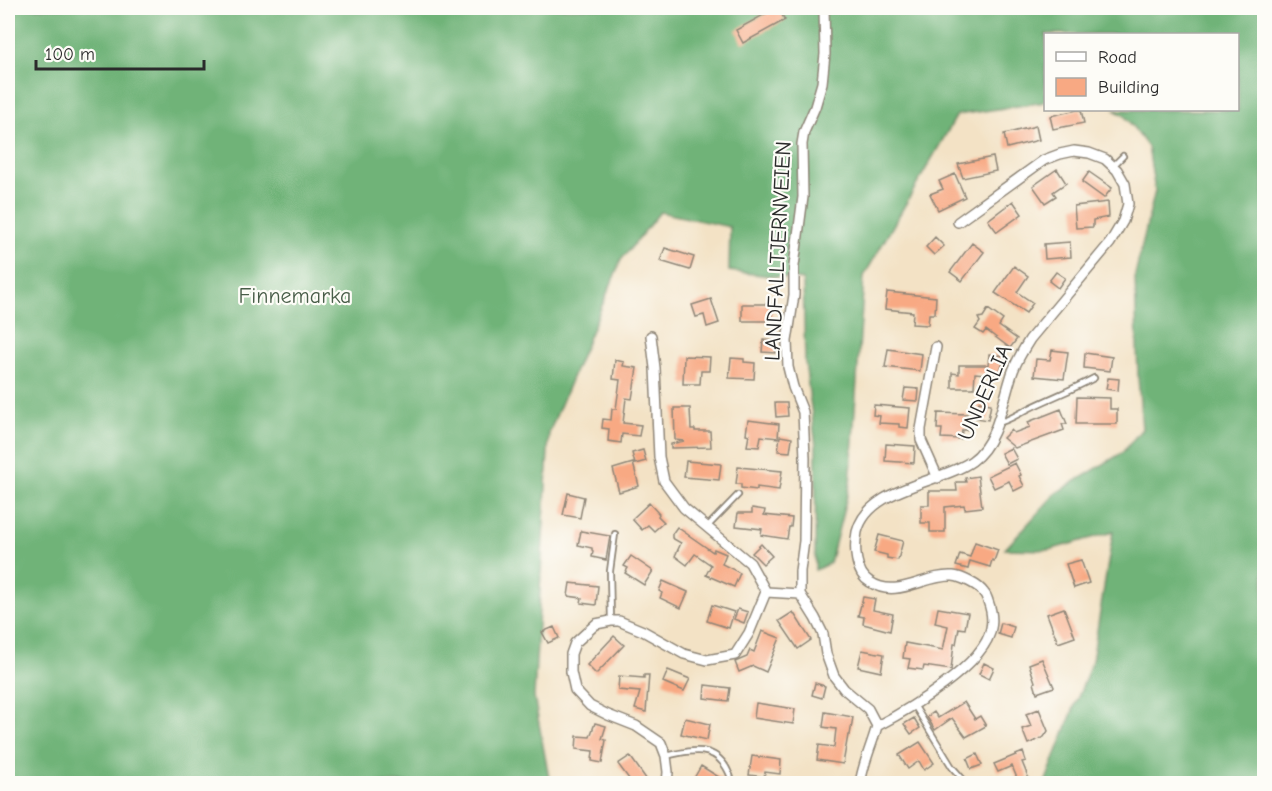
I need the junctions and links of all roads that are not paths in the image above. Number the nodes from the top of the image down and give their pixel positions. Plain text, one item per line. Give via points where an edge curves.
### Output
1 (824, 8) edge
2 (1123, 156) dead end
3 (1113, 166) junction
4 (958, 222) dead end
5 (651, 336) dead end
6 (936, 347) dead end
7 (1094, 378) dead end
8 (997, 423) junction
9 (938, 478) junction
10 (738, 495) dead end
11 (707, 527) junction
12 (615, 534) dead end
13 (766, 592) junction
14 (800, 594) junction
15 (611, 621) junction
16 (914, 705) junction
17 (877, 726) junction
18 (666, 756) junction
19 (667, 783) edge
20 (733, 783) edge
21 (860, 783) edge
22 (967, 783) edge

1 - 14 street, LANDFALLTJERNVEIEN via 822,83 802,144 802,197 787,341 788,367 803,412 804,541
2 - 3 lane
3 - 4 street via 1089,153 1060,154 1044,160
3 - 8 street, UNDERLIA via 1125,184 1128,204 1124,221 1020,354
5 - 11 street via 664,481 684,508
6 - 9 street via 921,440
7 - 8 lane
8 - 9 street, UNDERLIA via 987,446 975,459
9 - 16 street, UNDERLIA via 881,500 865,516 856,548 857,565 867,581 883,589 954,576 984,592 991,609 992,629 981,651
10 - 11 lane
11 - 13 street via 750,563
12 - 15 lane via 610,577
13 - 14 street
13 - 15 street via 735,655 707,660 684,654 643,631
14 - 17 street via 823,634 834,676 867,709
15 - 18 street via 596,624 574,643 571,654 575,690 590,706 649,734 661,743
16 - 17 street, UNDERLIA
16 - 22 lane via 952,767
17 - 21 street
18 - 19 street
18 - 20 lane via 710,752 726,767

